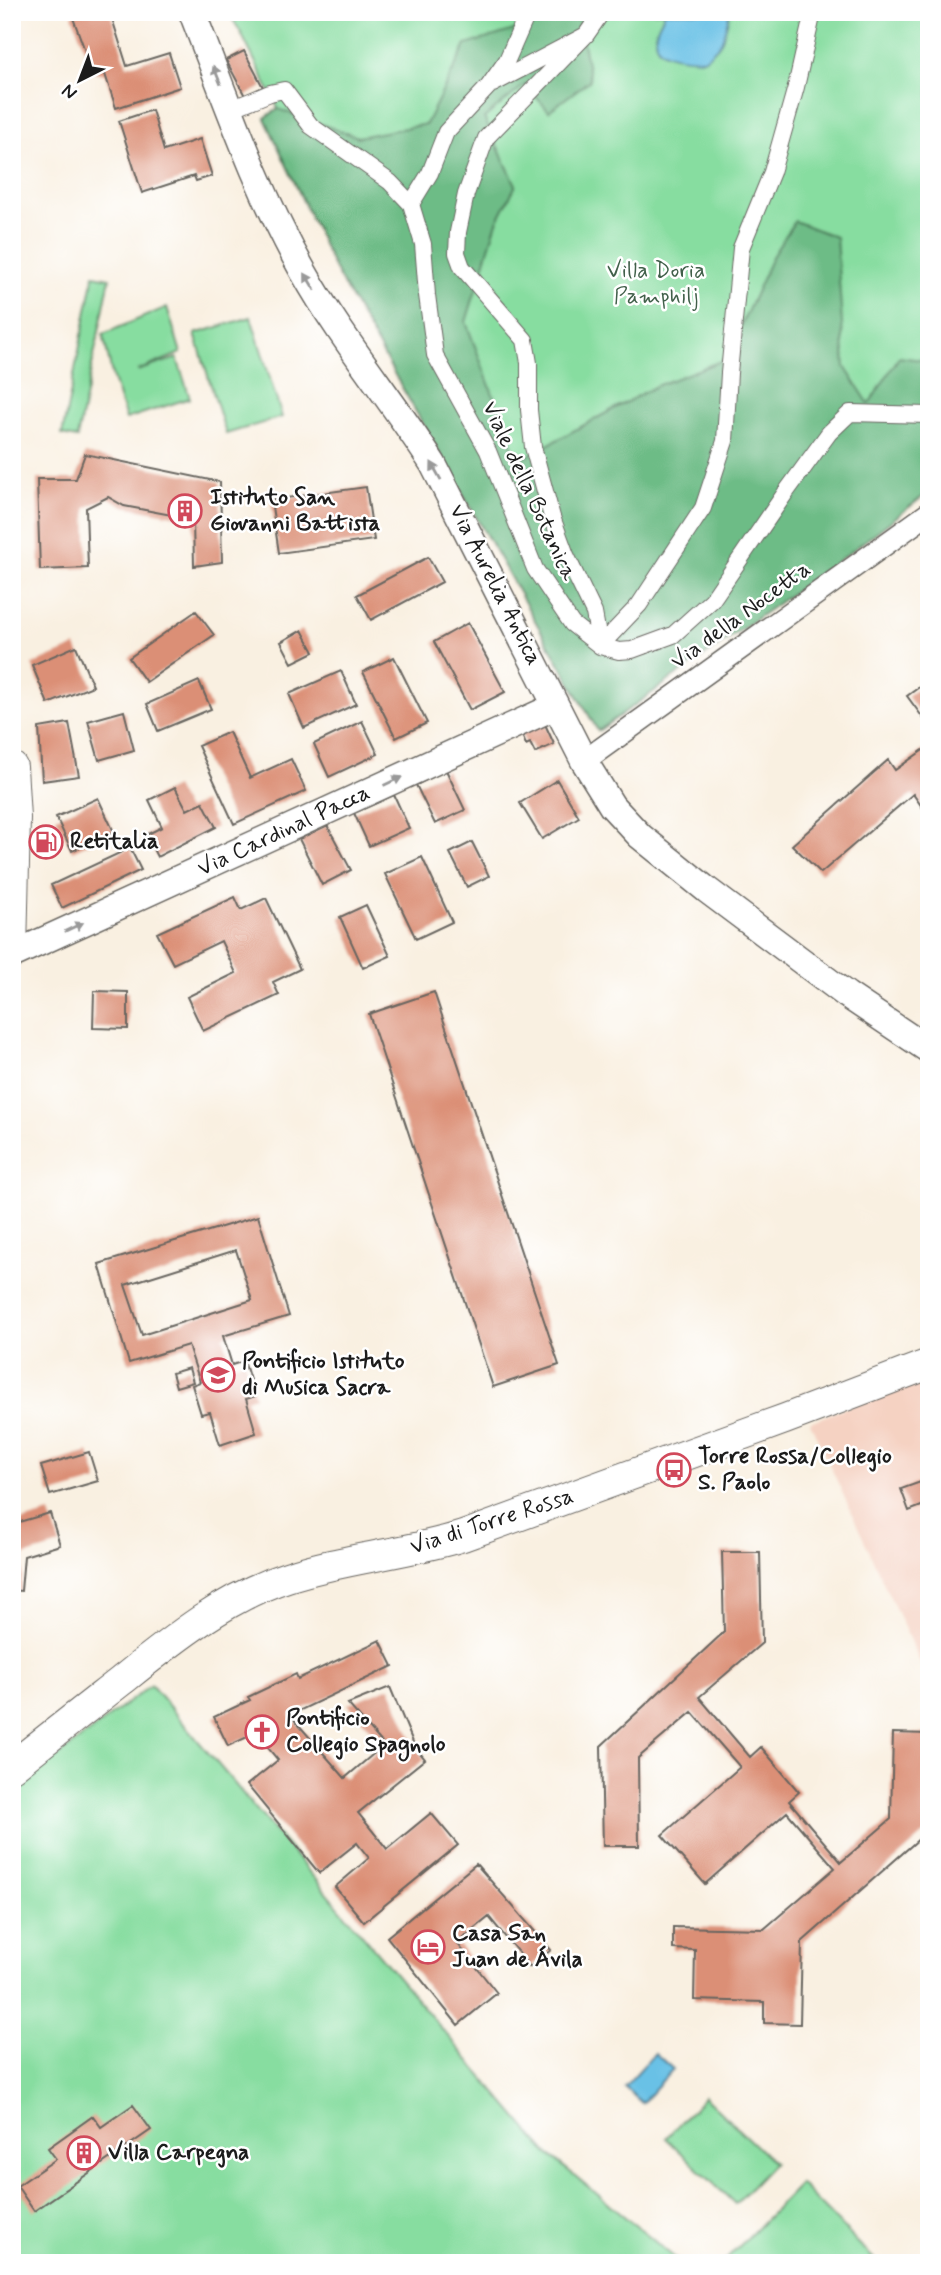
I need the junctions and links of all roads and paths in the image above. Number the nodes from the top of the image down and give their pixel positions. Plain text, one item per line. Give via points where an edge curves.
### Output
1 (192, 12) edge
2 (528, 12) edge
3 (602, 12) edge
4 (813, 12) edge
5 (586, 35) junction
6 (488, 87) junction
7 (230, 109) junction
8 (411, 204) junction
9 (929, 415) edge
10 (923, 517) edge
11 (600, 646) junction
12 (556, 706) junction
13 (584, 761) junction
14 (12, 767) edge
15 (12, 953) edge
16 (929, 1050) edge
17 (929, 1364) edge
18 (12, 1767) edge

7 -> 1 street, Via Aurelia Antica
2 - 6 street via 508,60
3 - 5 street
4 - 11 street via 772,172 741,248 725,441 703,509 639,606
5 - 6 street
5 - 11 street via 486,138 466,194 457,253 463,267 525,340 533,447 552,517 594,613
6 - 8 street via 446,132 430,173
7 - 8 street via 284,90 311,127 390,182
12 -> 7 street, Via Aurelia Antica via 433,464 302,270
8 - 11 street, Viale della Botanica via 423,244 435,355 488,451 535,569 579,630
9 - 11 street via 850,413 786,492 712,600 673,635 632,650
10 - 13 street, Via della Nocetta
12 - 13 street, Via Aurelia Antica
15 -> 12 street, Via Cardinal Pacca
13 - 16 street, Via Aurelia Antica via 612,806 640,836 847,995
14 - 15 main road
17 - 18 main road, Via di Torre Rossa via 463,1536 279,1580 186,1630

